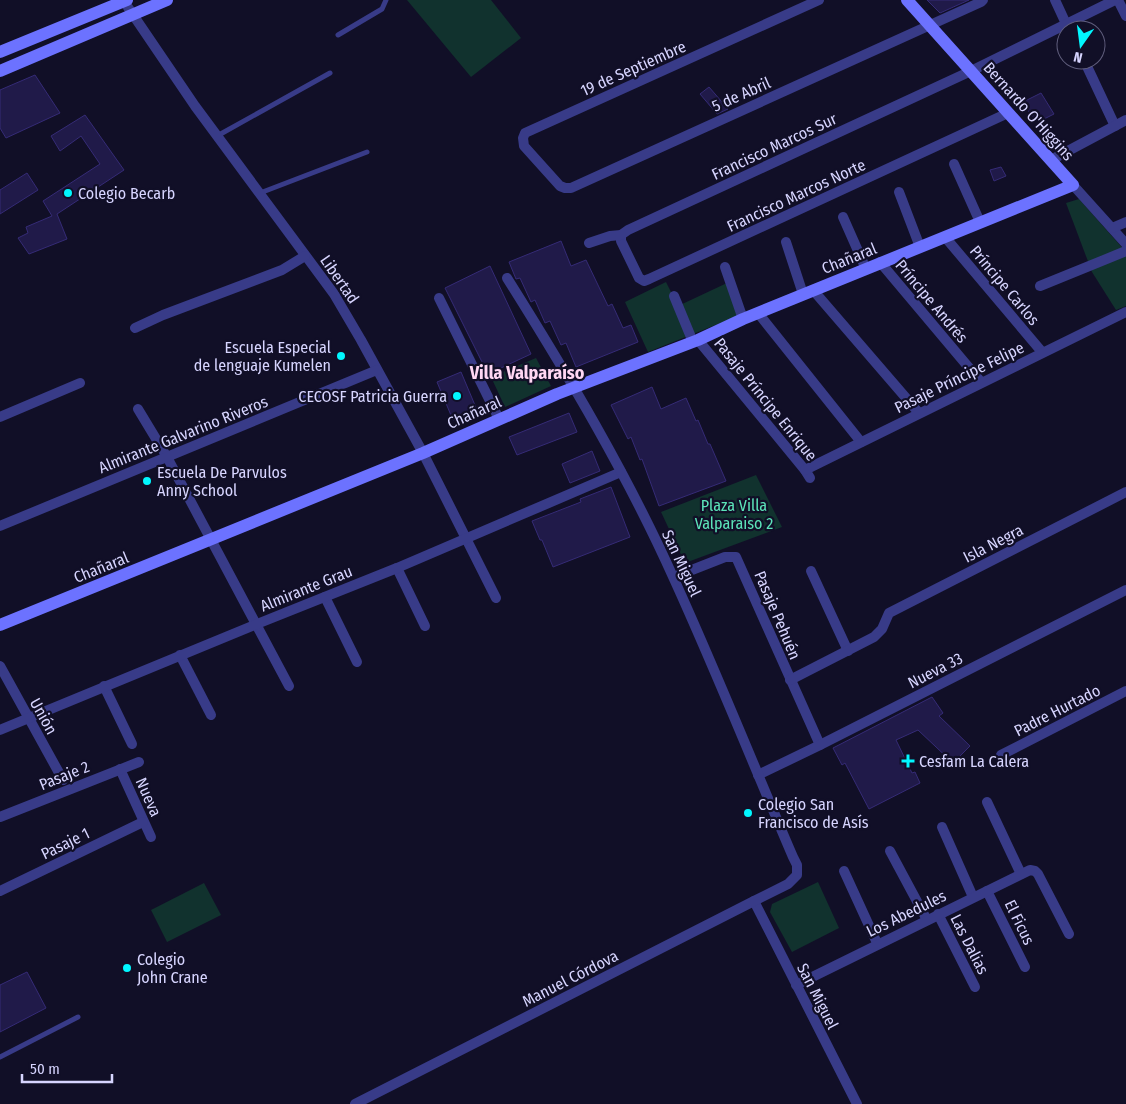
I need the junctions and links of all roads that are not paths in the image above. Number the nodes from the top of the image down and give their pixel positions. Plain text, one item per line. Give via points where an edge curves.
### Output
1 (125, 0) edge
2 (166, 0) edge
3 (386, 0) edge
4 (819, 0) edge
5 (907, 0) edge
6 (983, 0) edge
7 (1055, 0) edge
8 (1116, 0) edge
9 (132, 14) junction
10 (1126, 16) edge
11 (1065, 20) edge
12 (1080, 20) edge
13 (929, 26) junction
14 (1056, 32) edge
15 (338, 34) dead end
16 (0, 52) edge
17 (1089, 70) edge
18 (0, 71) edge
19 (971, 71) junction
20 (330, 72) dead end
21 (1008, 113) junction
22 (1126, 120) edge
23 (1115, 126) junction
24 (217, 136) junction
25 (367, 152) dead end
26 (1051, 160) junction
27 (954, 164) dead end
28 (1074, 185) junction
29 (565, 188) joint
30 (899, 192) dead end
31 (259, 194) junction
32 (843, 216) dead end
33 (980, 222) junction
34 (1126, 222) edge
35 (1112, 228) junction
36 (621, 235) junction
37 (945, 237) junction
38 (786, 242) dead end
39 (589, 243) dead end
40 (1126, 244) edge
41 (920, 247) junction
42 (1126, 251) edge
43 (305, 256) junction
44 (880, 262) junction
45 (725, 267) dead end
46 (866, 269) junction
47 (507, 278) dead end
48 (1040, 286) dead end
49 (808, 292) junction
50 (674, 296) dead end
51 (438, 298) dead end
52 (758, 312) junction
53 (1126, 312) edge
54 (743, 319) junction
55 (135, 328) dead end
56 (695, 341) junction
57 (1042, 352) junction
58 (377, 370) junction
59 (980, 382) junction
60 (80, 383) dead end
61 (574, 388) junction
62 (138, 409) dead end
63 (919, 413) junction
64 (0, 417) edge
65 (499, 419) junction
66 (861, 442) junction
67 (423, 453) junction
68 (166, 457) junction
69 (621, 472) junction
70 (808, 474) joint
71 (1126, 492) edge
72 (0, 526) edge
73 (466, 539) junction
74 (210, 540) junction
75 (397, 568) junction
76 (811, 571) dead end
77 (674, 578) junction
78 (1126, 590) edge
79 (326, 597) junction
80 (496, 598) dead end
81 (257, 624) junction
82 (0, 625) edge
83 (425, 626) dead end
84 (848, 651) junction
85 (180, 655) junction
86 (357, 662) dead end
87 (0, 666) edge
88 (790, 680) junction
89 (104, 686) junction
90 (289, 686) dead end
91 (1126, 691) edge
92 (211, 715) dead end
93 (28, 718) junction
94 (0, 730) edge
95 (132, 744) dead end
96 (820, 746) junction
97 (1001, 755) dead end
98 (139, 762) dead end
99 (120, 769) junction
100 (758, 775) junction
101 (63, 780) dead end
102 (987, 802) dead end
103 (0, 817) edge
104 (143, 822) junction
105 (942, 827) dead end
106 (151, 837) dead end
107 (890, 851) dead end
108 (844, 871) dead end
109 (1025, 872) junction
110 (797, 875) joint
111 (987, 890) junction
112 (0, 891) edge
113 (973, 897) junction
114 (754, 901) junction
115 (938, 914) junction
116 (927, 920) junction
117 (1070, 934) dead end
118 (877, 943) junction
119 (1025, 967) dead end
120 (796, 984) junction
121 (974, 987) dead end
122 (78, 1017) dead end
123 (0, 1057) edge
124 (355, 1104) edge
125 (857, 1104) edge

1 - 9 street, Libertad
1 - 16 street
2 - 9 street
3 - 15 lane via 382,9
4 - 29 street, 19 de Septiembre via 526,133 524,146
5 - 13 street, Bernardo O'Higgins
6 - 13 street, 5 de Abril
7 - 11 street
8 - 10 street
8 - 12 street, Francisco Marcos Sur
9 - 18 street
9 - 24 street, Libertad
13 - 19 street, Bernardo O'Higgins
13 - 29 street, 5 de Abril
14 - 19 street, Francisco Marcos Sur
17 - 23 street
19 - 21 street, Bernardo O'Higgins
19 - 36 street, Francisco Marcos Sur
20 - 24 lane
21 - 26 street, Bernardo O'Higgins
21 - 36 street, Francisco Marcos Norte via 649,279 639,278
22 - 23 street
23 - 26 street
24 - 31 street, Libertad
25 - 31 lane
26 - 28 street, Bernardo O'Higgins
27 - 33 street
28 - 33 street, Chañaral
28 - 35 street, Bernardo O'Higgins
30 - 41 street
31 - 43 street, Libertad
32 - 46 street
33 - 37 street, Chañaral
34 - 35 street
35 - 40 street, Bernardo O'Higgins
36 - 39 street, Francisco Marcos Sur
37 - 41 street, Chañaral
37 - 57 street, Príncipe Carlos
38 - 49 street
41 - 44 street, Chañaral
42 - 48 street
43 - 55 street via 282,270
43 - 58 street, Libertad via 334,294
44 - 46 street, Chañaral
44 - 59 street, Príncipe Andrés
45 - 54 street
46 - 49 street, Chañaral
47 - 61 street, San Miguel
49 - 52 street, Chañaral
49 - 63 street
50 - 56 street, Pasaje Príncipe Enrique
51 - 65 street
52 - 54 street, Chañaral
52 - 66 street
53 - 57 street, Pasaje Príncipe Felipe
54 - 56 street, Chañaral
56 - 61 street, Chañaral
56 - 70 street, Pasaje Príncipe Enrique
57 - 59 street, Pasaje Príncipe Felipe
58 - 67 street, Libertad
58 - 68 street, Almirante Galvarino Riveros
59 - 63 street, Pasaje Príncipe Felipe
60 - 64 street
61 - 65 street, Chañaral
61 - 69 street, San Miguel
62 - 68 street
63 - 66 street, Pasaje Príncipe Felipe
65 - 67 street, Chañaral
66 - 70 street, Pasaje Príncipe Felipe
67 - 73 street, Libertad
67 - 74 street, Chañaral
68 - 72 street, Almirante Galvarino Riveros
68 - 74 street
69 - 73 street, Almirante Grau
69 - 77 street, San Miguel
71 - 84 street, Isla Negra via 889,613 882,629 874,637
73 - 75 street, Almirante Grau
73 - 80 street, Libertad
74 - 81 street
74 - 82 street, Chañaral
75 - 79 street, Almirante Grau
75 - 83 street
76 - 84 street
77 - 88 street, Pasaje Pehuén via 725,557 736,557
77 - 100 street, San Miguel
78 - 96 street, Nueva 33
79 - 81 street, Almirante Grau
79 - 86 street
81 - 85 street, Almirante Grau
81 - 90 street
84 - 88 street, Isla Negra
85 - 89 street, Almirante Grau
85 - 92 street
87 - 93 street, Unión
88 - 96 street, Pasaje Pehuén
89 - 93 street, Almirante Grau
89 - 95 street
91 - 97 street, Padre Hurtado
93 - 94 street, Almirante Grau
93 - 101 street, Unión
96 - 100 street, Nueva 33
98 - 99 street, Pasaje 2
99 - 103 street, Pasaje 2
99 - 104 street, Nueva
100 - 110 street, San Miguel via 797,865
102 - 109 street
104 - 106 street, Nueva
104 - 112 street, Pasaje 1
105 - 113 street
107 - 116 street
108 - 118 street
109 - 111 street, Los Abedules
109 - 117 street via 1035,871 1038,874
110 - 114 street, Manuel Córdova via 788,884
111 - 113 street, Los Abedules
111 - 119 street, El Ficus
113 - 115 street, Los Abedules
114 - 120 street, San Miguel
114 - 124 street, Manuel Córdova
115 - 116 street, Los Abedules
115 - 121 street, Las Dalias
116 - 118 street, Los Abedules
118 - 120 street, Los Abedules
120 - 125 street, San Miguel
122 - 123 lane

